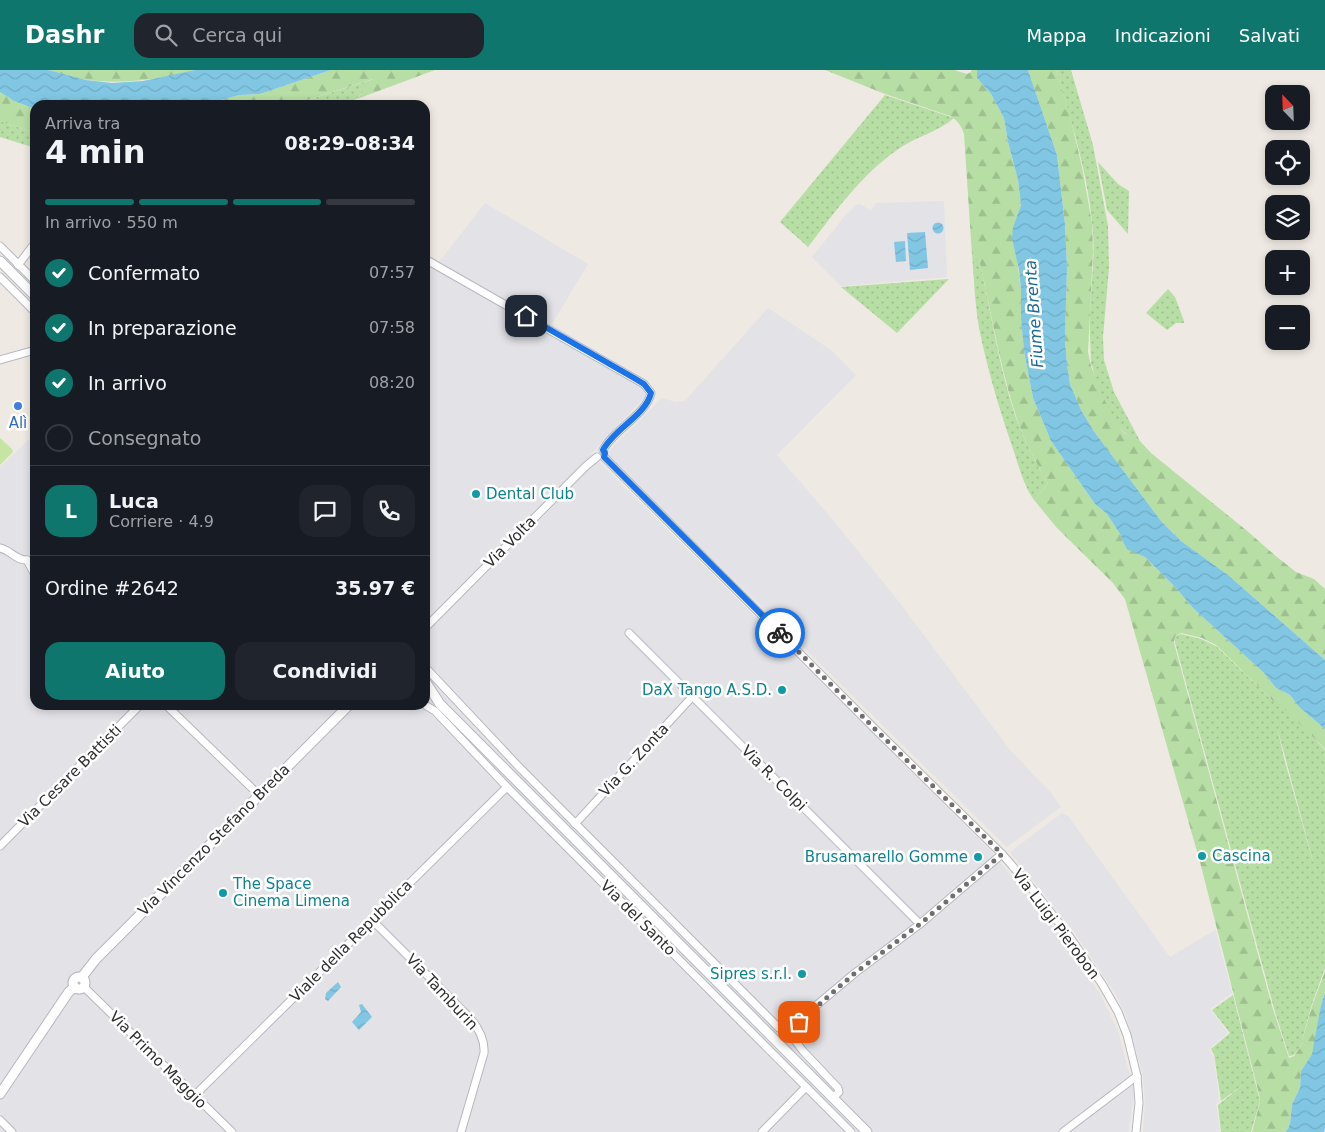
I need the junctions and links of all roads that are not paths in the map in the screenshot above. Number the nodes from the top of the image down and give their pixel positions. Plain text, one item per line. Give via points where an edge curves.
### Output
1 (0, 246) edge
2 (30, 249) edge
3 (0, 261) edge
4 (430, 262) edge
5 (18, 265) junction
6 (30, 276) edge
7 (0, 277) edge
8 (30, 291) edge
9 (30, 307) edge
10 (30, 352) edge
11 (0, 360) edge
12 (601, 455) junction
13 (0, 548) edge
14 (30, 558) edge
15 (27, 560) junction
16 (30, 566) edge
17 (430, 623) edge
18 (628, 633) dead end
19 (430, 673) edge
20 (430, 689) edge
21 (430, 697) edge
22 (692, 697) junction
23 (440, 704) junction
24 (430, 708) edge
25 (135, 710) edge
26 (171, 710) edge
27 (344, 710) edge
28 (510, 756) junction
29 (502, 765) junction
30 (508, 787) junction
31 (258, 794) junction
32 (575, 824) junction
33 (0, 846) edge
34 (1002, 854) junction
35 (646, 894) junction
36 (638, 902) junction
37 (372, 921) junction
38 (920, 924) junction
39 (82, 978) junction
40 (74, 987) junction
41 (84, 987) junction
42 (787, 1030) junction
43 (1137, 1076) junction
44 (806, 1087) junction
45 (0, 1094) edge
46 (194, 1096) junction
47 (833, 1098) junction
48 (0, 1120) edge
49 (12, 1132) edge
50 (232, 1132) edge
51 (461, 1132) edge
52 (762, 1132) edge
53 (851, 1132) edge
54 (867, 1132) edge
55 (1063, 1132) edge
56 (1136, 1132) edge

1 - 5 street
2 - 5 street
3 - 8 street
4 - 12 street, Via Volta via 644,384 651,393 649,402 609,440
5 - 6 street
7 - 9 street
10 - 11 street
12 - 17 street, Via Volta via 586,466
12 - 34 street, Via Luigi Pierobon
13 - 15 street
14 - 15 street
15 - 16 street
18 - 22 street, Via R. Colpi
19 - 28 street, Via del Santo
20 - 23 street
21 - 23 street
22 - 32 street, Via G. Zonta
22 - 38 street, Via R. Colpi
23 - 29 street
24 - 30 street, Via del Santo
25 - 33 street, Via Cesare Battisti
26 - 31 street
27 - 31 street, Via Vincenzo Stefano Breda
28 - 29 street
28 - 32 street, Via del Santo
29 - 36 street
30 - 37 street, Viale della Repubblica
30 - 44 street, Via del Santo
31 - 39 street, Via Vincenzo Stefano Breda via 96,959
32 - 35 street, Via del Santo
34 - 38 street
34 - 43 street, Via Luigi Pierobon via 1067,933 1102,984 1118,1012
35 - 36 street, Via del Santo
35 - 42 street, Via del Santo via 779,1028
36 - 47 street
37 - 46 street, Viale della Repubblica
37 - 51 street, Via Tamburin via 478,1028 484,1053
38 - 42 street
39 - 40 street, Via Vincenzo Stefano Breda via 75,978
39 - 41 street via 86,982
40 - 41 street via 79,990
40 - 45 street, Via Vincenzo Stefano Breda
41 - 46 street, Via Primo Maggio
42 - 47 street, Via del Santo via 838,1088 839,1092
43 - 55 street
43 - 56 street, Via Luigi Pierobon
44 - 52 street
44 - 53 street, Via del Santo
46 - 50 street, Via Primo Maggio
47 - 54 street
48 - 49 street

